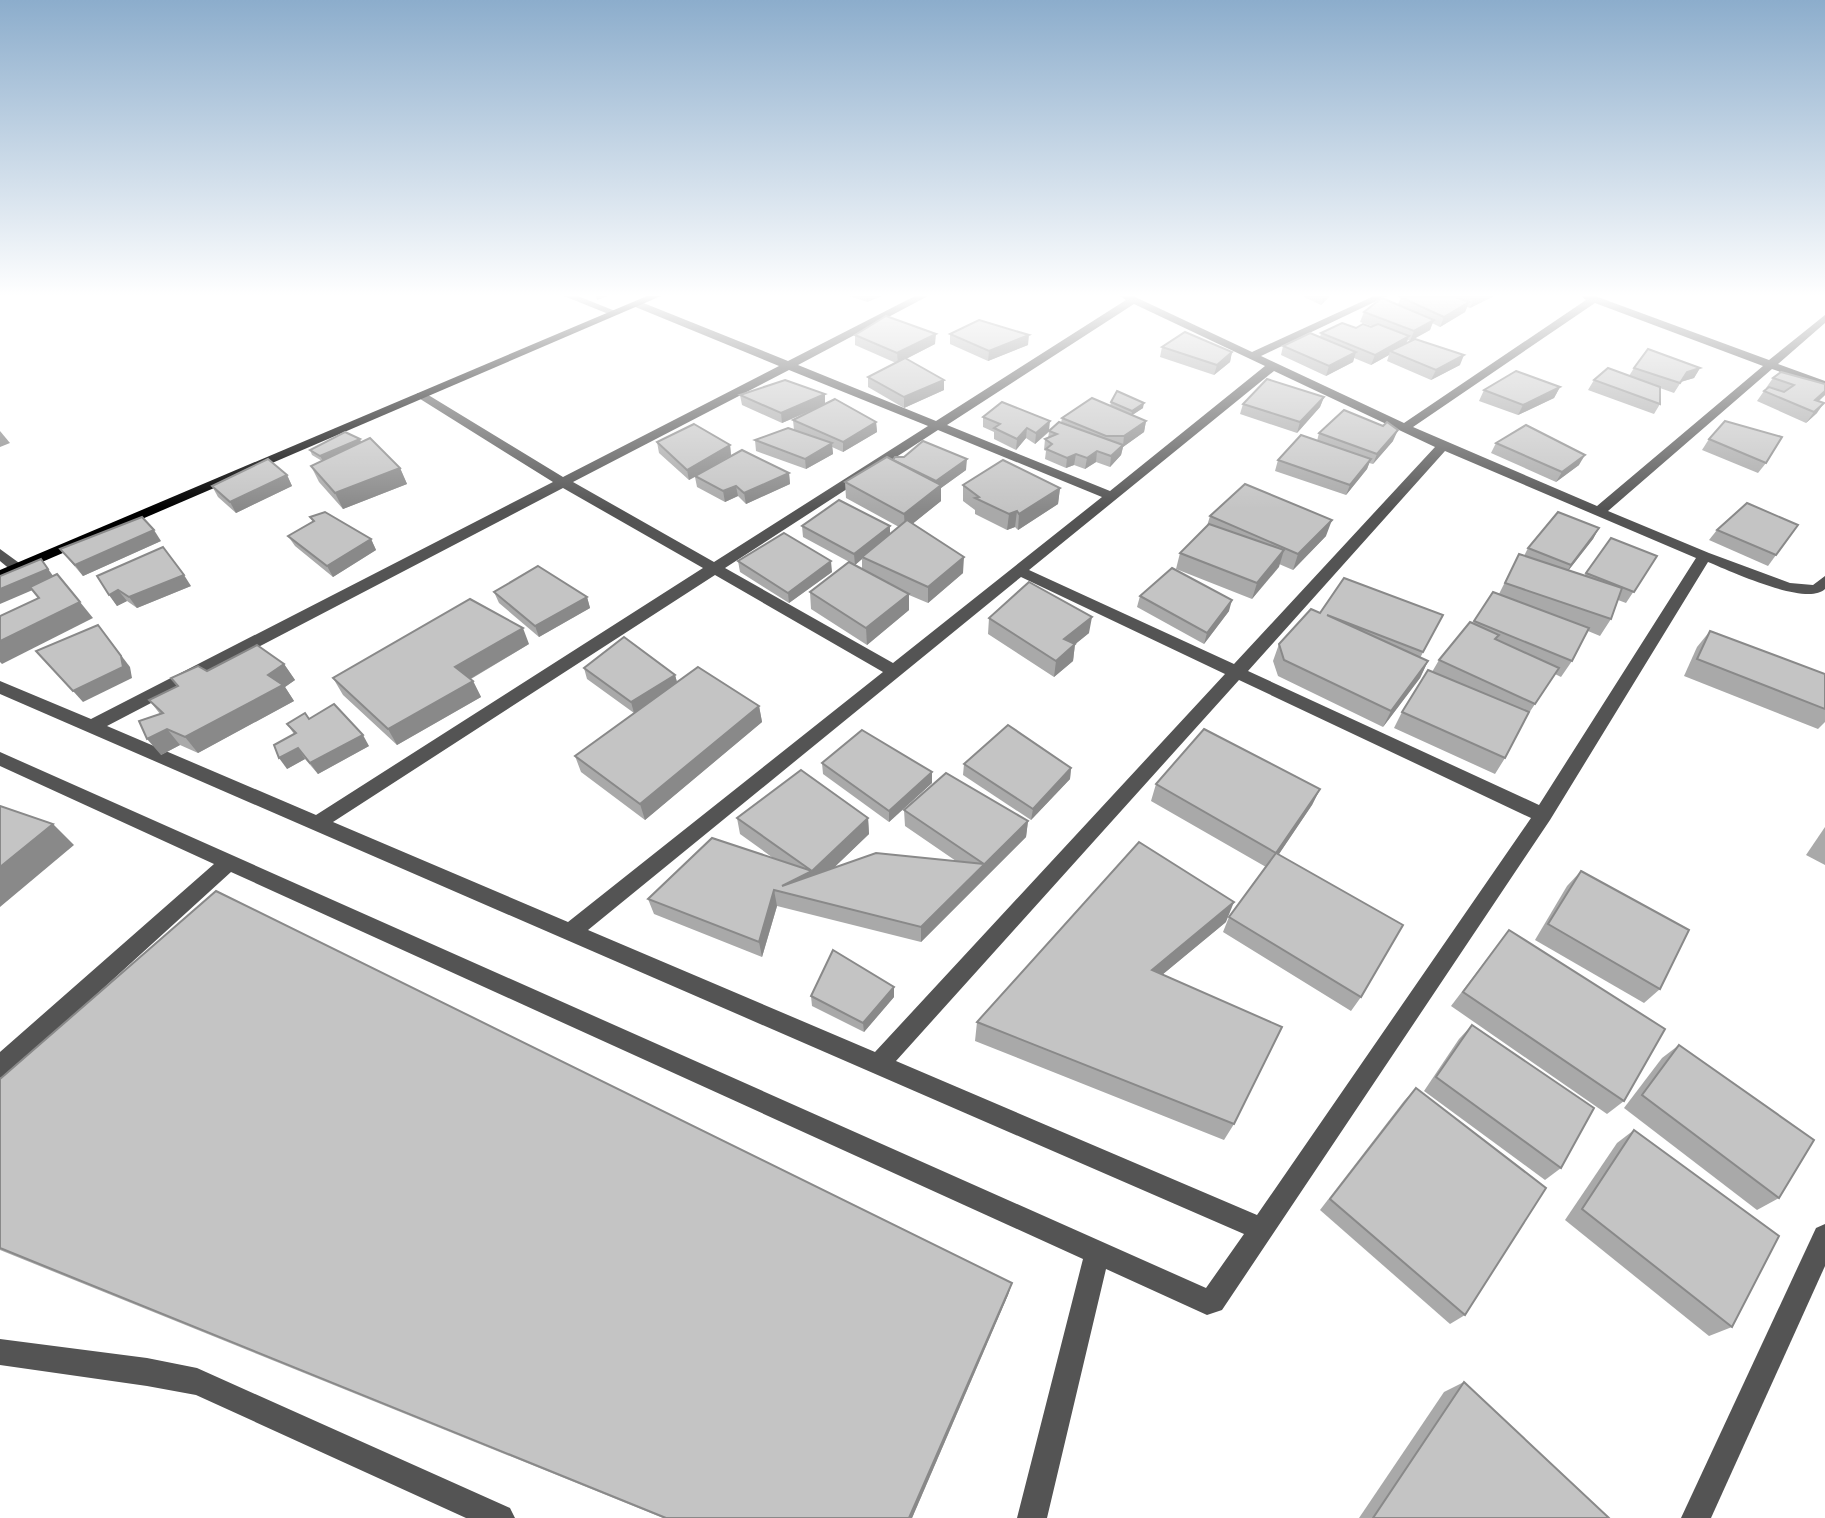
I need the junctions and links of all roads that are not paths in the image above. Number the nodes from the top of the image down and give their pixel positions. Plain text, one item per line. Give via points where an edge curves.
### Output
1 (488, 367) edge
2 (785, 367) edge
3 (793, 367) edge
4 (1025, 367) edge
5 (1272, 367) edge
6 (1275, 367) edge
7 (1491, 367) edge
8 (1770, 367) edge
9 (1777, 367) edge
10 (1825, 385) edge
11 (421, 395) junction
12 (935, 426) junction
13 (1404, 428) junction
14 (1443, 446) junction
15 (564, 482) junction
16 (1111, 496) junction
17 (1598, 512) junction
18 (0, 553) edge
19 (1704, 556) junction
20 (716, 567) junction
21 (17, 568) junction
22 (1019, 571) junction
23 (0, 575) edge
24 (1825, 581) edge
25 (894, 671) junction
26 (1237, 672) junction
27 (0, 687) edge
28 (92, 726) junction
29 (0, 759) edge
30 (1543, 815) junction
31 (317, 823) junction
32 (229, 862) junction
33 (571, 932) junction
34 (879, 1065) junction
35 (0, 1067) edge
36 (1263, 1230) junction
37 (1825, 1237) edge
38 (1097, 1253) junction
39 (0, 1352) edge
40 (499, 1518) edge
41 (1032, 1518) edge
42 (1696, 1518) edge

1 - 11 main road
2 - 15 street
3 - 12 street
4 - 12 street
5 - 16 street
6 - 13 street
7 - 13 street
8 - 17 street
9 - 10 street
11 - 15 street
11 - 21 main road
12 - 16 street
12 - 20 street
13 - 14 street
14 - 17 street
14 - 26 street
15 - 20 street
15 - 28 street
16 - 22 street
17 - 19 street
18 - 21 street
19 - 24 street via 1788,587 1816,590
19 - 30 street
20 - 25 street
20 - 31 street
21 - 23 main road
22 - 25 street
22 - 26 street
25 - 33 street
26 - 30 street
26 - 34 street
27 - 28 street
28 - 31 street
29 - 32 street
30 - 36 street
31 - 33 street
32 - 35 street
32 - 38 street
33 - 34 street
34 - 36 street
36 - 38 street via 1220,1293 1207,1302
37 - 42 street
38 - 41 street
39 - 40 street via 197,1382

